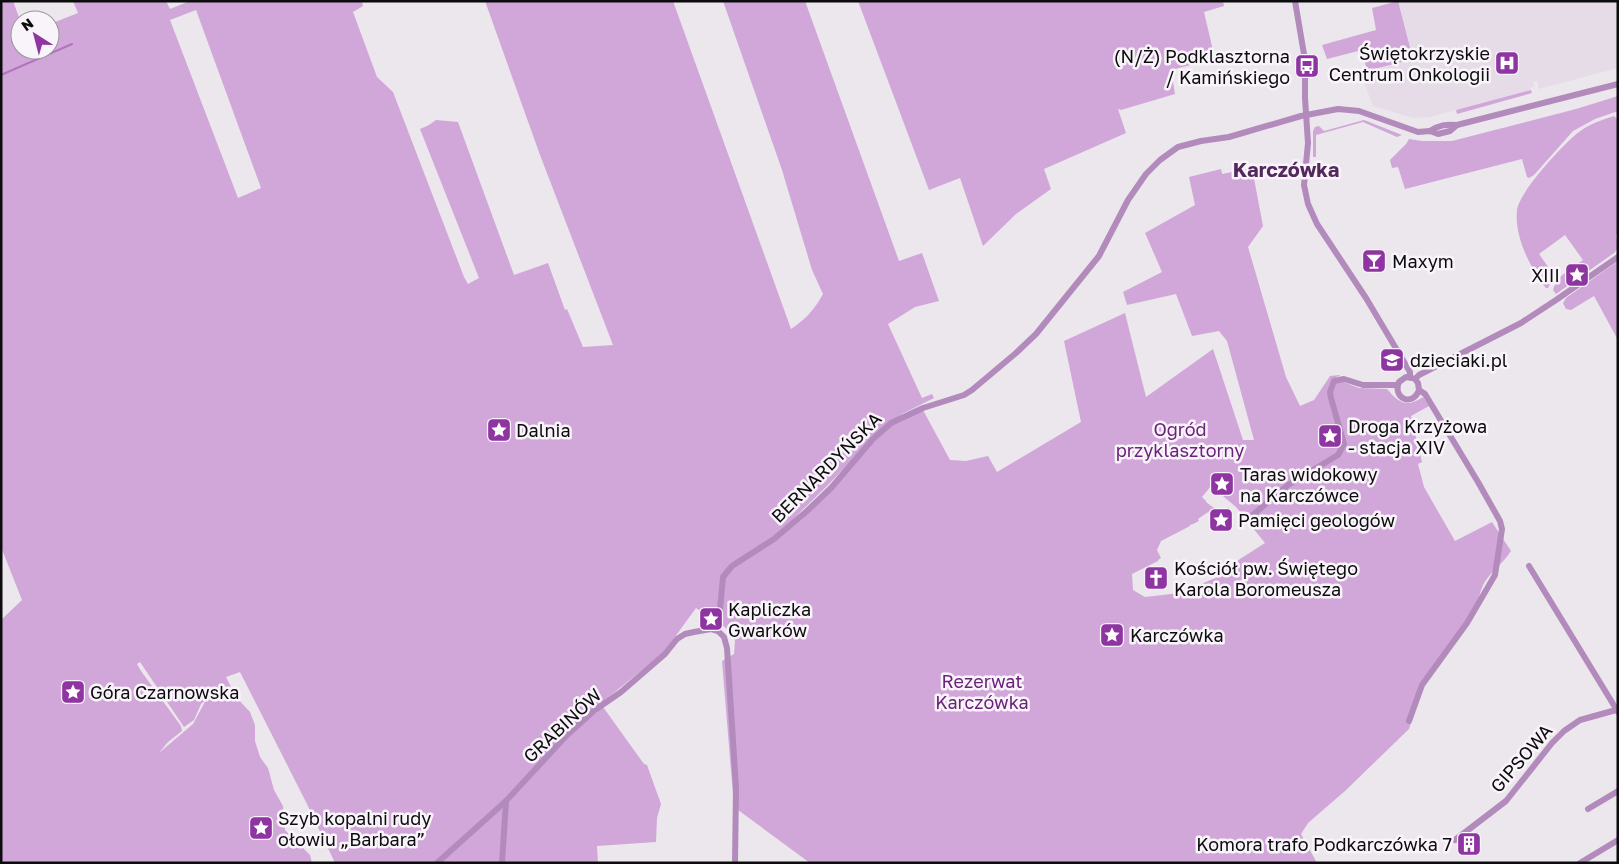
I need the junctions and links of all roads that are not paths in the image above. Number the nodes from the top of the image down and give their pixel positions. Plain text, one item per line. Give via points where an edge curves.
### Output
1 (1295, 1) edge
2 (1618, 84) edge
3 (1306, 115) junction
4 (1618, 257) edge
5 (1412, 378) junction
6 (1398, 385) junction
7 (1419, 390) junction
8 (1247, 520) dead end
9 (1530, 566) dead end
10 (718, 631) junction
11 (1617, 711) edge
12 (1409, 721) dead end
13 (1618, 791) edge
14 (506, 801) junction
15 (1588, 809) dead end
16 (1455, 840) dead end
17 (1618, 840) edge
18 (438, 863) edge
19 (502, 863) edge
20 (735, 863) edge
21 (1580, 863) edge

1 - 3 street via 1305,60
2 - 3 street, BERNARDYŃSKA via 1457,125 1438,134 1409,129 1356,110 1338,109
3 - 5 street via 1308,143 1304,185 1311,212
3 - 10 street, BERNARDYŃSKA via 1230,137 1184,145 1160,160 1128,200 1098,256 1028,342 964,395 939,401 890,423 807,511 774,539 732,566 723,577
4 - 5 street via 1522,323
5 - 6 street via 1402,379
5 - 7 street via 1418,383
6 - 7 street via 1398,392 1406,399 1415,397
6 - 8 street via 1364,385 1344,379 1334,381 1330,392 1343,448 1331,461 1284,488
7 - 12 street via 1425,394 1502,526 1495,575 1467,623 1422,685
9 - 11 street
10 - 14 street, GRABINÓW via 700,631 677,639 665,654 566,736
10 - 20 street, BERNARDYŃSKA via 724,637 727,657 736,788
11 - 16 street, GIPSOWA via 1585,718 1568,728 1506,801
13 - 15 street
14 - 18 street, GRABINÓW
14 - 19 street
17 - 21 street

